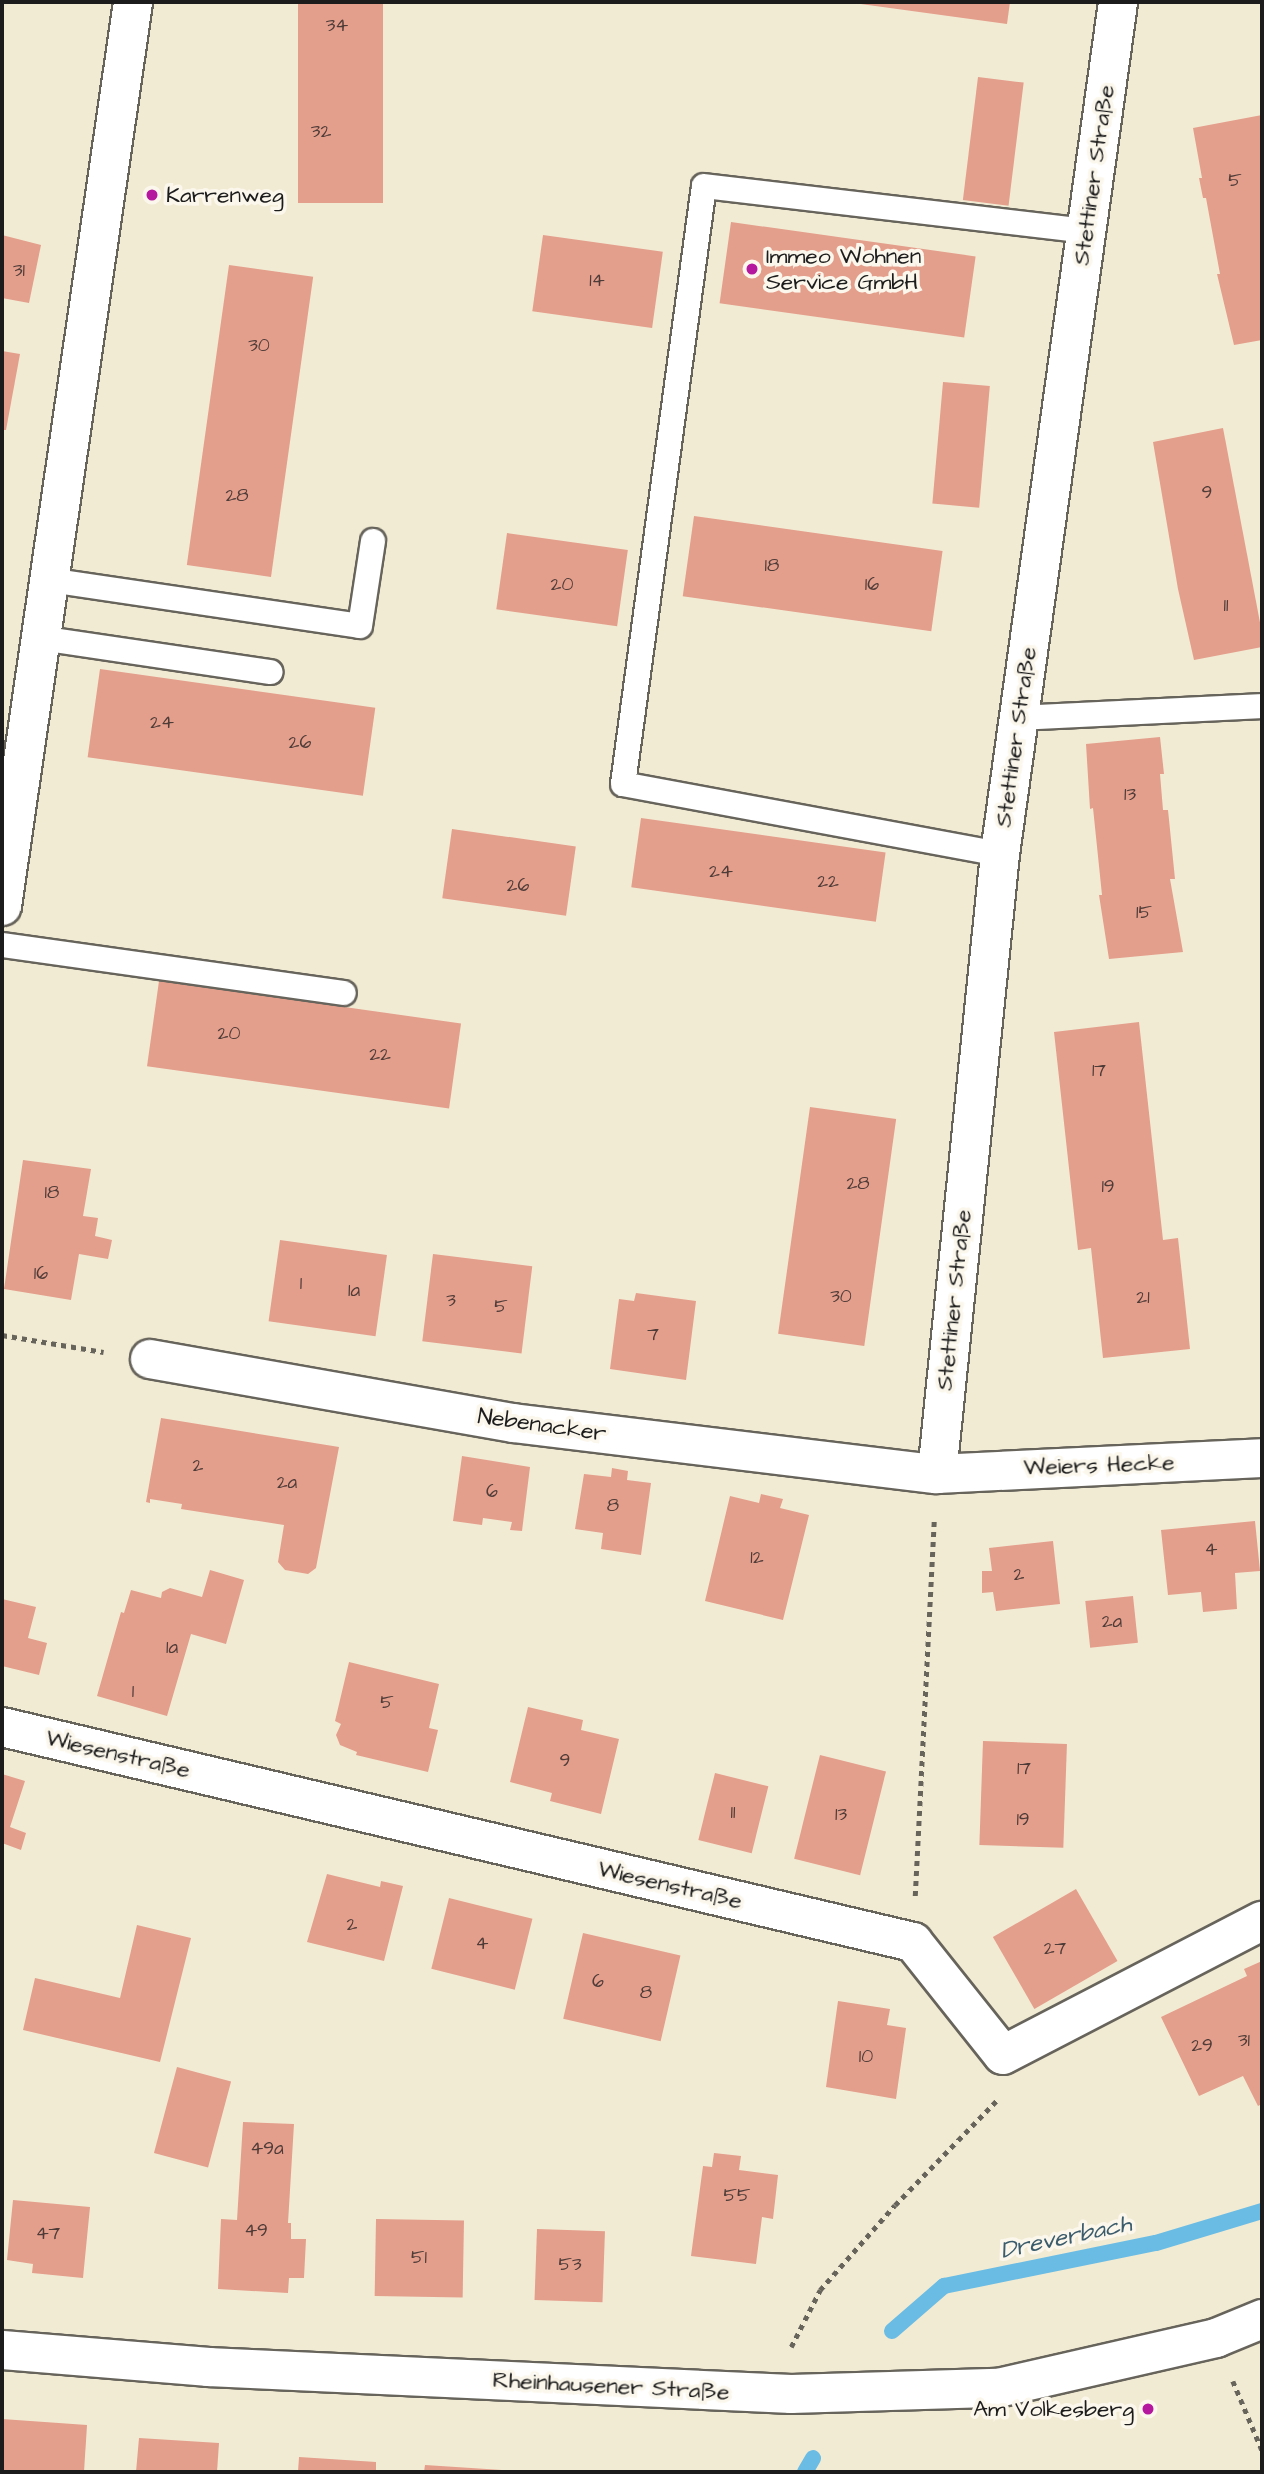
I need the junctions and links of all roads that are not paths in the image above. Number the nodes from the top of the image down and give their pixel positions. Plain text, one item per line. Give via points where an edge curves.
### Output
1 (133, 2) edge
2 (1118, 2) edge
3 (1086, 231) junction
4 (373, 541) dead end
5 (49, 580) junction
6 (40, 638) junction
7 (271, 673) dead end
8 (1262, 706) edge
9 (1019, 718) junction
10 (1000, 854) junction
11 (2, 905) edge
12 (2, 945) edge
13 (344, 993) dead end
14 (150, 1359) road end
15 (1262, 1458) edge
16 (937, 1474) junction
17 (2, 1727) edge
18 (1262, 1921) edge
19 (1262, 2319) edge
20 (2, 2350) edge

1 - 5 street
2 - 3 street, Stettiner Straße
3 - 9 street, Stettiner Straße
3 - 10 lane via 704,186 623,784
4 - 5 lane via 360,626
5 - 6 street
6 - 7 lane
6 - 11 street
8 - 9 lane
9 - 10 street, Stettiner Straße
10 - 16 street, Stettiner Straße
12 - 13 lane
14 - 16 street, Nebenacker via 513,1423
15 - 16 street, Weiers Hecke
17 - 18 street, Wiesenstraße via 913,1942 1003,2055
19 - 20 street, Rheinhausener Straße via 1216,2338 998,2388 791,2394 208,2367

